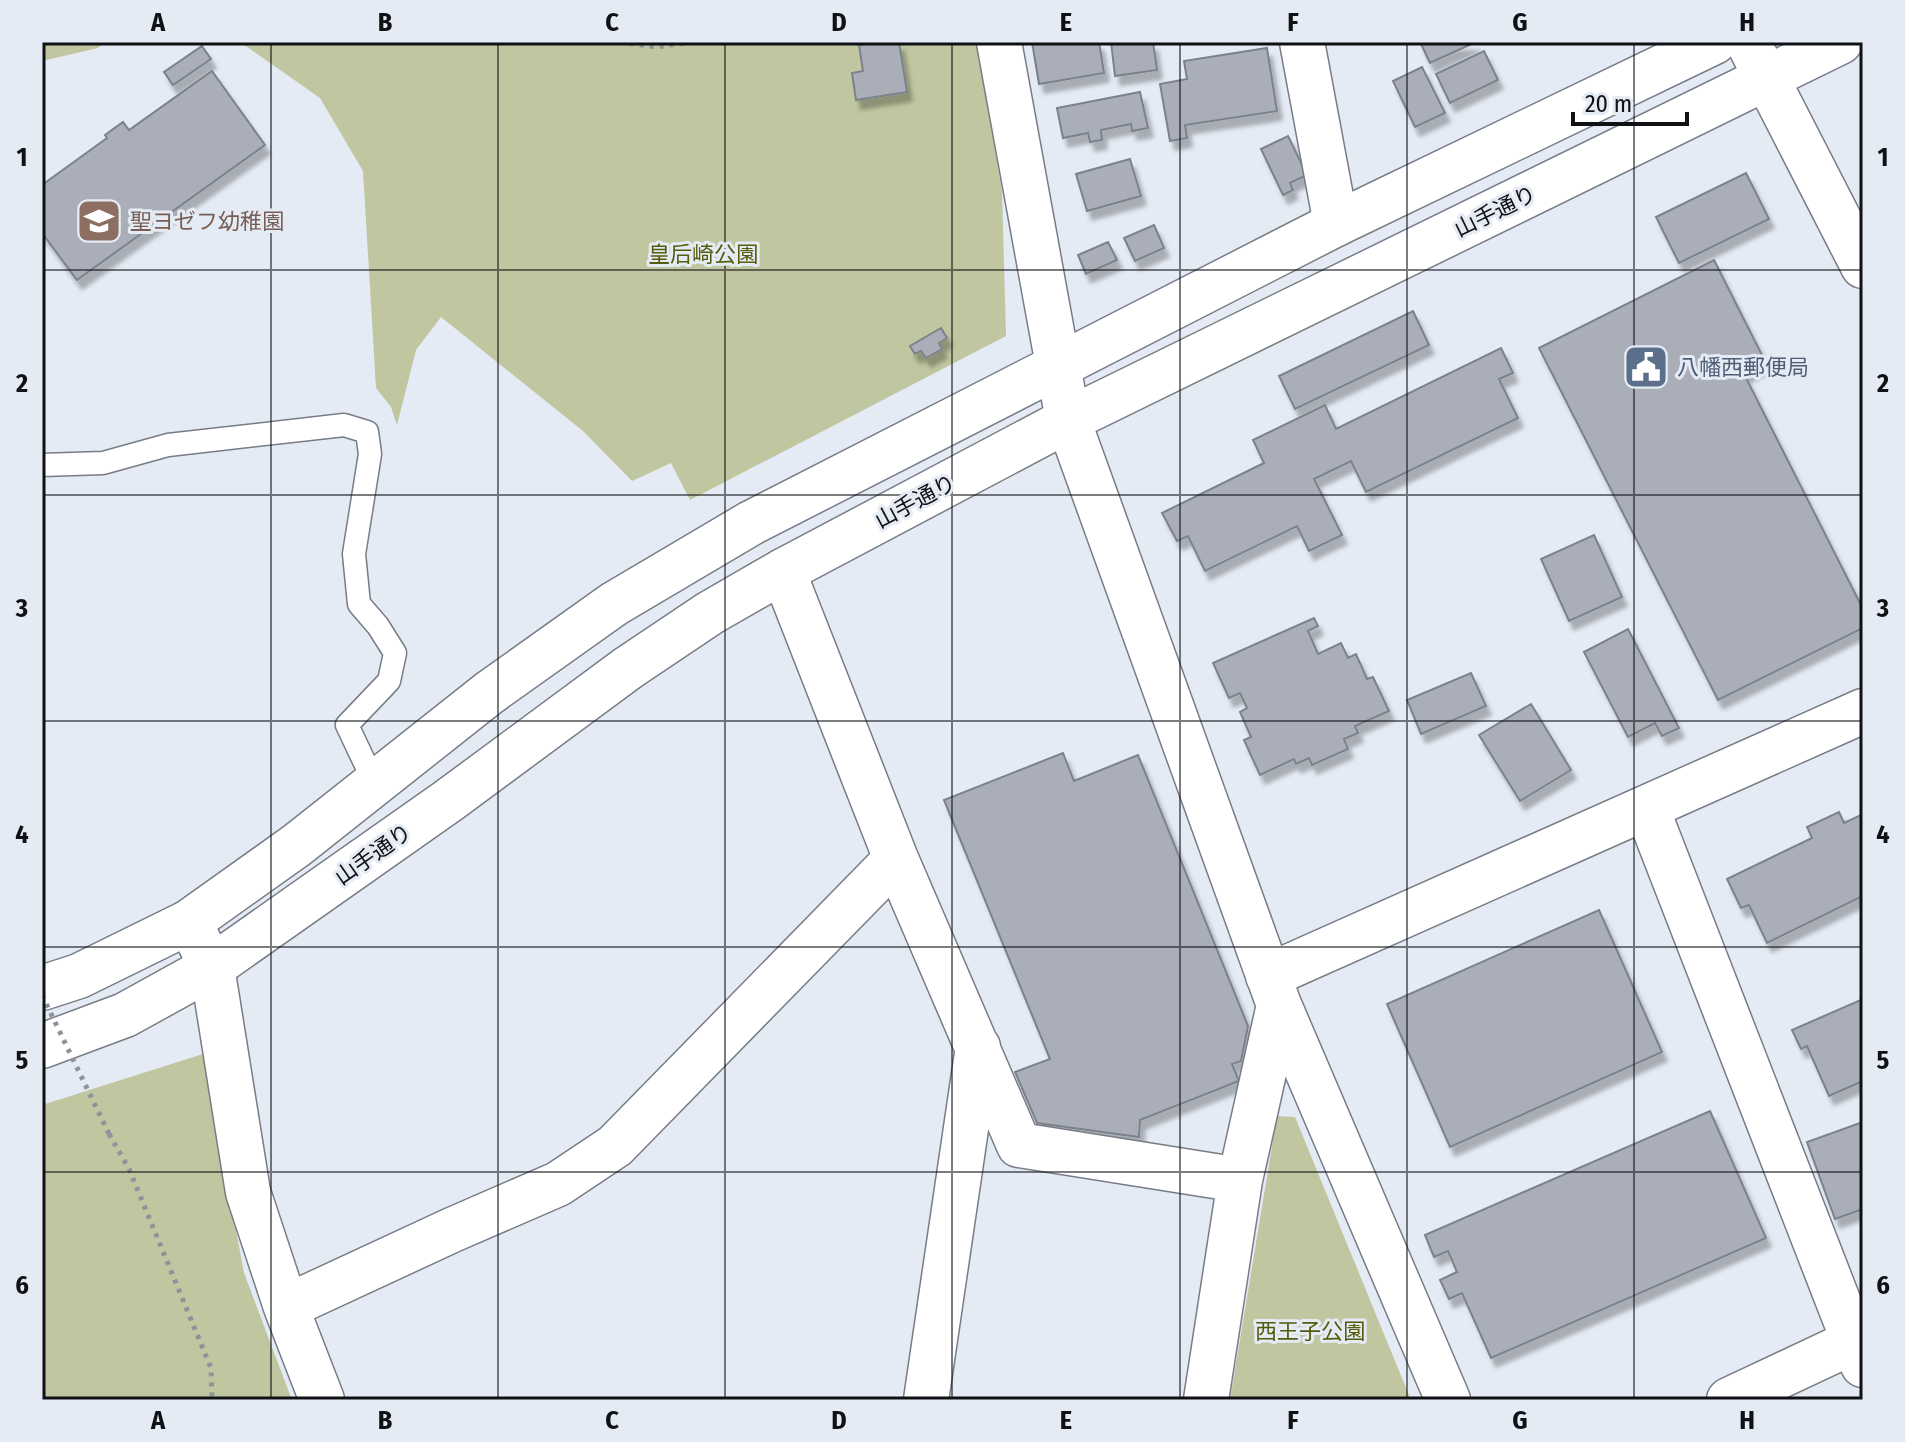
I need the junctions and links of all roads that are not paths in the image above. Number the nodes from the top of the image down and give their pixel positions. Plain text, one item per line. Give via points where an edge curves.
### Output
1 (999, 42) edge
2 (1302, 42) edge
3 (1714, 42) edge
4 (1840, 42) edge
5 (1758, 60) edge
6 (1336, 224) junction
7 (1863, 266) edge
8 (1057, 366) junction
9 (1068, 420) junction
10 (42, 465) edge
11 (783, 571) junction
12 (1863, 711) edge
13 (375, 784) junction
14 (1647, 809) junction
15 (896, 859) junction
16 (189, 922) junction
17 (212, 967) junction
18 (42, 988) edge
19 (1274, 990) junction
20 (42, 1046) edge
21 (978, 1047) junction
22 (1240, 1180) junction
23 (286, 1307) junction
24 (1860, 1348) edge
25 (322, 1400) edge
26 (926, 1400) edge
27 (1206, 1400) edge
28 (1448, 1400) edge
29 (1729, 1400) edge

1 - 8 street
2 - 6 street
3 - 6 street
4 - 5 street, 山手通り
5 - 7 street
5 - 9 street, 山手通り
6 - 8 street
8 - 9 street
8 - 13 street via 751,523 614,604 489,693
9 - 11 street, 山手通り
9 - 19 street
10 - 13 lane via 103,463 168,445 344,425 367,432 370,454 354,554 359,604 395,653 389,681 347,725
11 - 15 street
11 - 17 street, 山手通り via 628,668
12 - 14 street
13 - 16 street
14 - 19 street
14 - 24 street
15 - 21 street
15 - 23 street via 615,1146 558,1184
16 - 17 street
16 - 18 street via 79,976
17 - 20 street, 山手通り via 125,1015
17 - 23 street via 248,1192
19 - 22 street
19 - 28 street
21 - 22 street via 1019,1145
21 - 26 street
22 - 27 street
23 - 25 street
24 - 29 street

